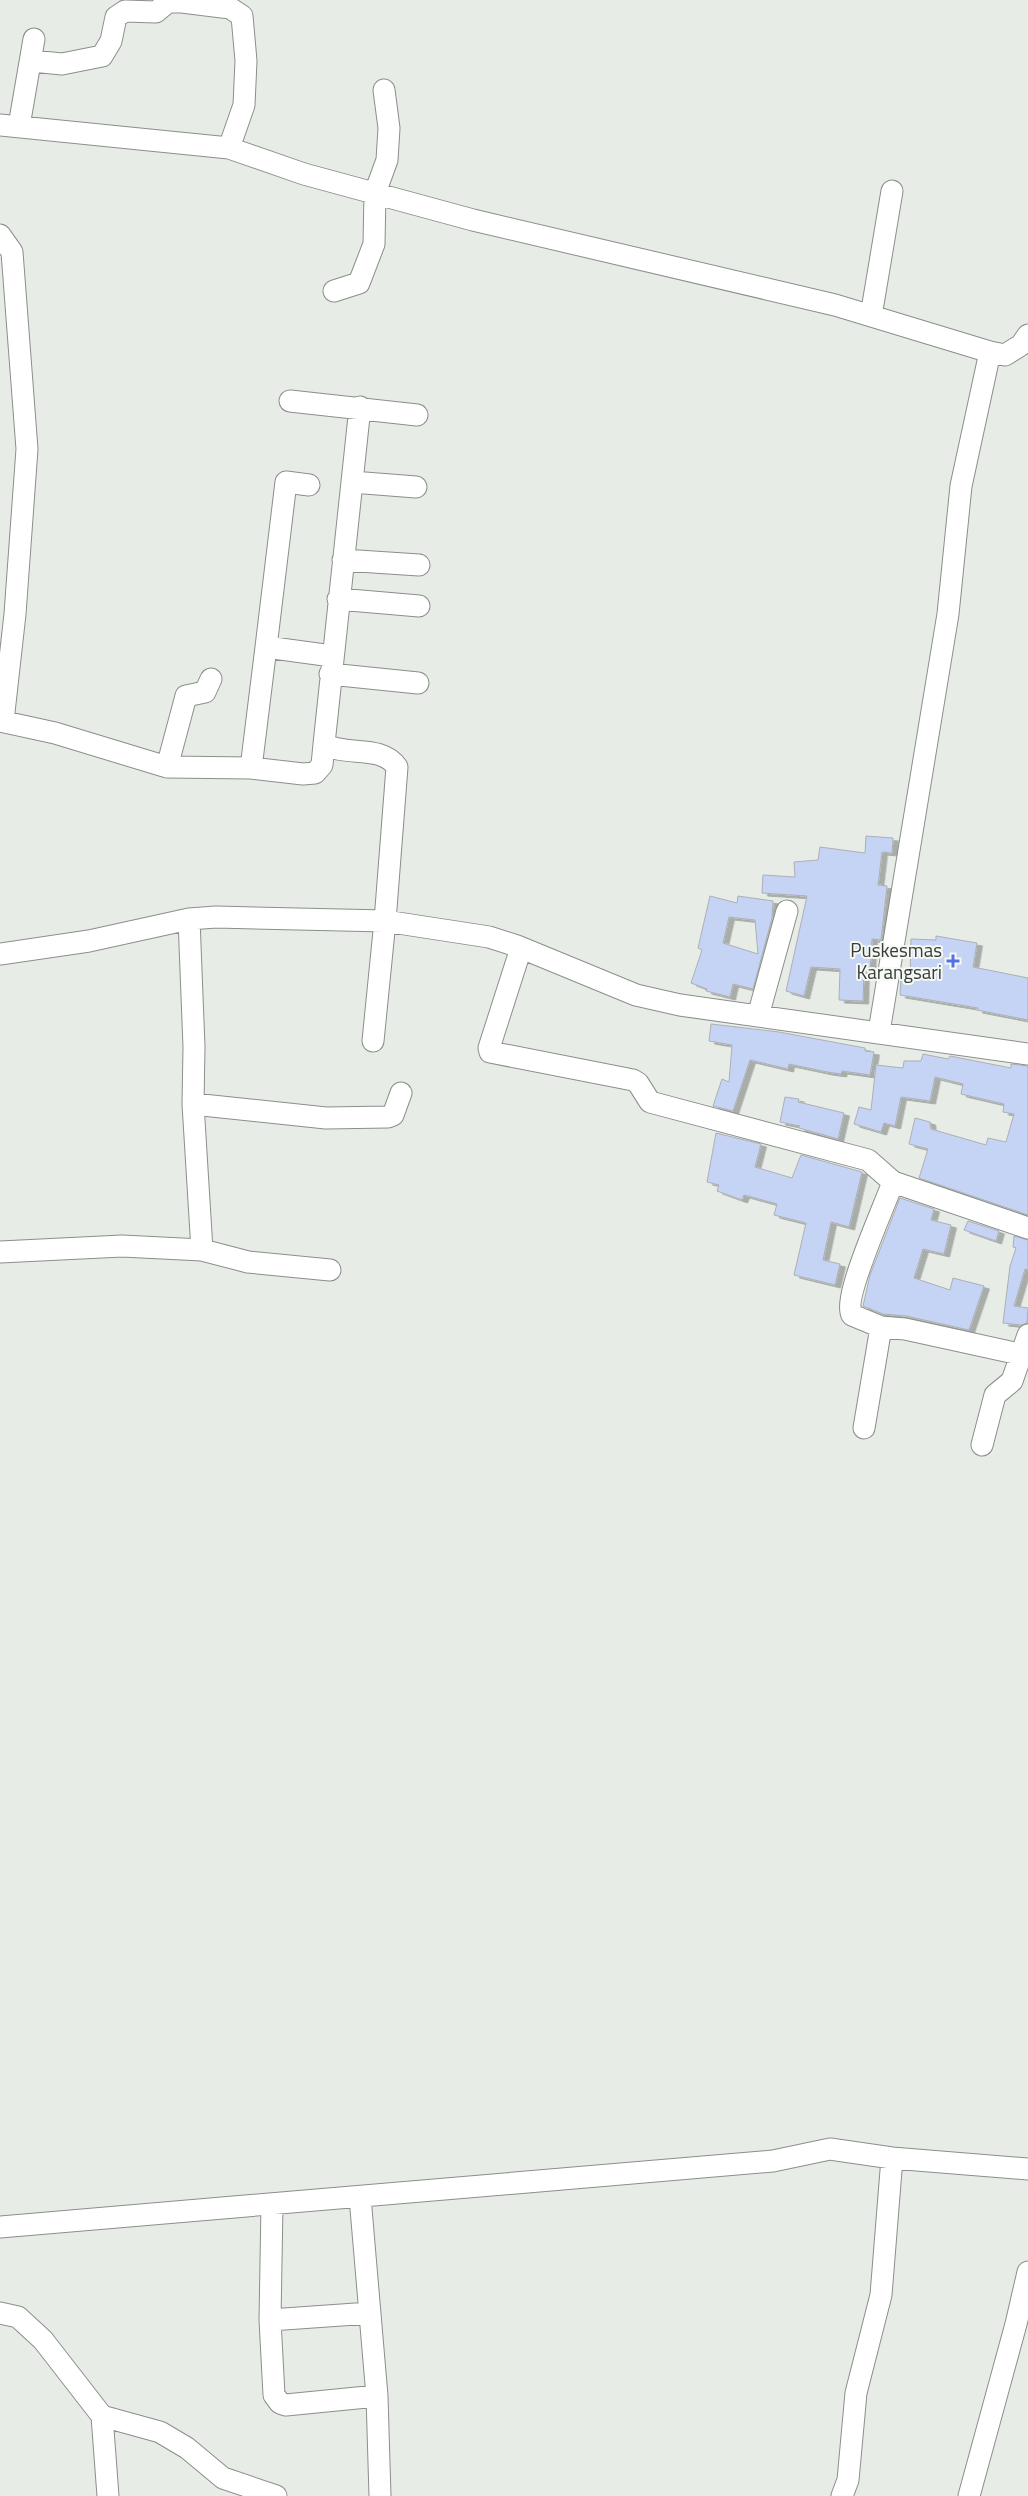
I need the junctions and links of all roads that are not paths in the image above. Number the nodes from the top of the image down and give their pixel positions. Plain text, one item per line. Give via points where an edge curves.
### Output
1 (34, 39) dead end
2 (32, 61) junction
3 (384, 90) dead end
4 (9, 125) edge
5 (229, 148) junction
6 (892, 191) dead end
7 (376, 193) junction
8 (0, 235) edge
9 (334, 290) dead end
10 (871, 316) junction
11 (1028, 334) edge
12 (990, 352) junction
13 (290, 401) dead end
14 (360, 408) junction
15 (417, 415) dead end
16 (352, 482) junction
17 (310, 485) dead end
18 (416, 487) dead end
19 (343, 560) junction
20 (419, 566) dead end
21 (338, 599) junction
22 (419, 606) dead end
23 (266, 647) junction
24 (331, 665) junction
25 (211, 679) dead end
26 (418, 683) dead end
27 (1, 721) edge
28 (324, 744) junction
29 (167, 766) junction
30 (251, 768) junction
31 (787, 911) dead end
32 (189, 919) junction
33 (385, 921) junction
34 (521, 948) junction
35 (0, 954) edge
36 (758, 1016) junction
37 (879, 1032) junction
38 (373, 1041) dead end
39 (1028, 1054) edge
40 (401, 1093) dead end
41 (193, 1104) junction
42 (894, 1182) junction
43 (1028, 1228) edge
44 (202, 1250) junction
45 (0, 1252) edge
46 (330, 1270) dead end
47 (881, 1327) junction
48 (1028, 1335) edge
49 (1024, 1356) edge
50 (864, 1428) dead end
51 (982, 1445) dead end
52 (892, 2158) junction
53 (1028, 2169) edge
54 (360, 2197) junction
55 (272, 2205) junction
56 (0, 2227) edge
57 (1028, 2272) edge
58 (0, 2313) edge
59 (370, 2313) junction
60 (270, 2320) junction
61 (378, 2396) junction
62 (102, 2416) junction
63 (224, 2487) edge
64 (108, 2496) edge
65 (276, 2496) edge
66 (380, 2496) edge
67 (842, 2496) edge
68 (969, 2496) edge

1 - 2 street
2 - 4 street
2 - 5 street via 62,64 102,56 111,41 116,17 124,11 156,12 168,2 230,8 242,16 246,44 244,105
3 - 7 street via 389,128 387,160
4 - 5 street
5 - 7 street via 304,174
6 - 10 street
7 - 9 street via 374,244 360,283
7 - 10 street via 473,220
8 - 27 street via 12,252 27,449 15,614
10 - 12 street
11 - 12 street via 1021,345 1004,355
12 - 37 street via 961,486 948,614
13 - 14 street
14 - 15 street
14 - 16 street
16 - 18 street
16 - 19 street
17 - 23 street via 286,482
19 - 20 street
19 - 21 street
21 - 22 street
21 - 24 street
23 - 24 street
23 - 30 street
24 - 26 street
24 - 28 street
25 - 29 street via 204,692 186,696
27 - 29 street
28 - 30 street via 322,765 315,773
28 - 33 street via 384,755 397,767
29 - 30 street
31 - 36 street
32 - 33 street
32 - 35 street
32 - 41 street
33 - 34 street via 490,937
33 - 38 street
34 - 36 street via 636,995
34 - 42 street via 490,1052 633,1080 650,1102 868,1160
36 - 37 street
37 - 39 street
40 - 41 street via 394,1115 388,1117 326,1118
41 - 44 street
42 - 43 street
42 - 47 street via 865,1254 849,1308 854,1318
44 - 45 street via 122,1246
44 - 46 street via 248,1262
47 - 49 street via 905,1329
47 - 50 street
48 - 49 street
49 - 51 street via 1012,1381 995,1395
52 - 53 street
52 - 54 street via 830,2149 773,2161
52 - 67 street via 881,2295 856,2393 848,2480
54 - 55 street
54 - 59 street
55 - 56 street
55 - 60 street
57 - 68 street
58 - 62 street via 18,2317 43,2340
59 - 60 street
59 - 61 street
60 - 61 street via 272,2390 280,2403
61 - 66 street
62 - 63 street via 160,2432 186,2448
62 - 64 street
63 - 65 street

